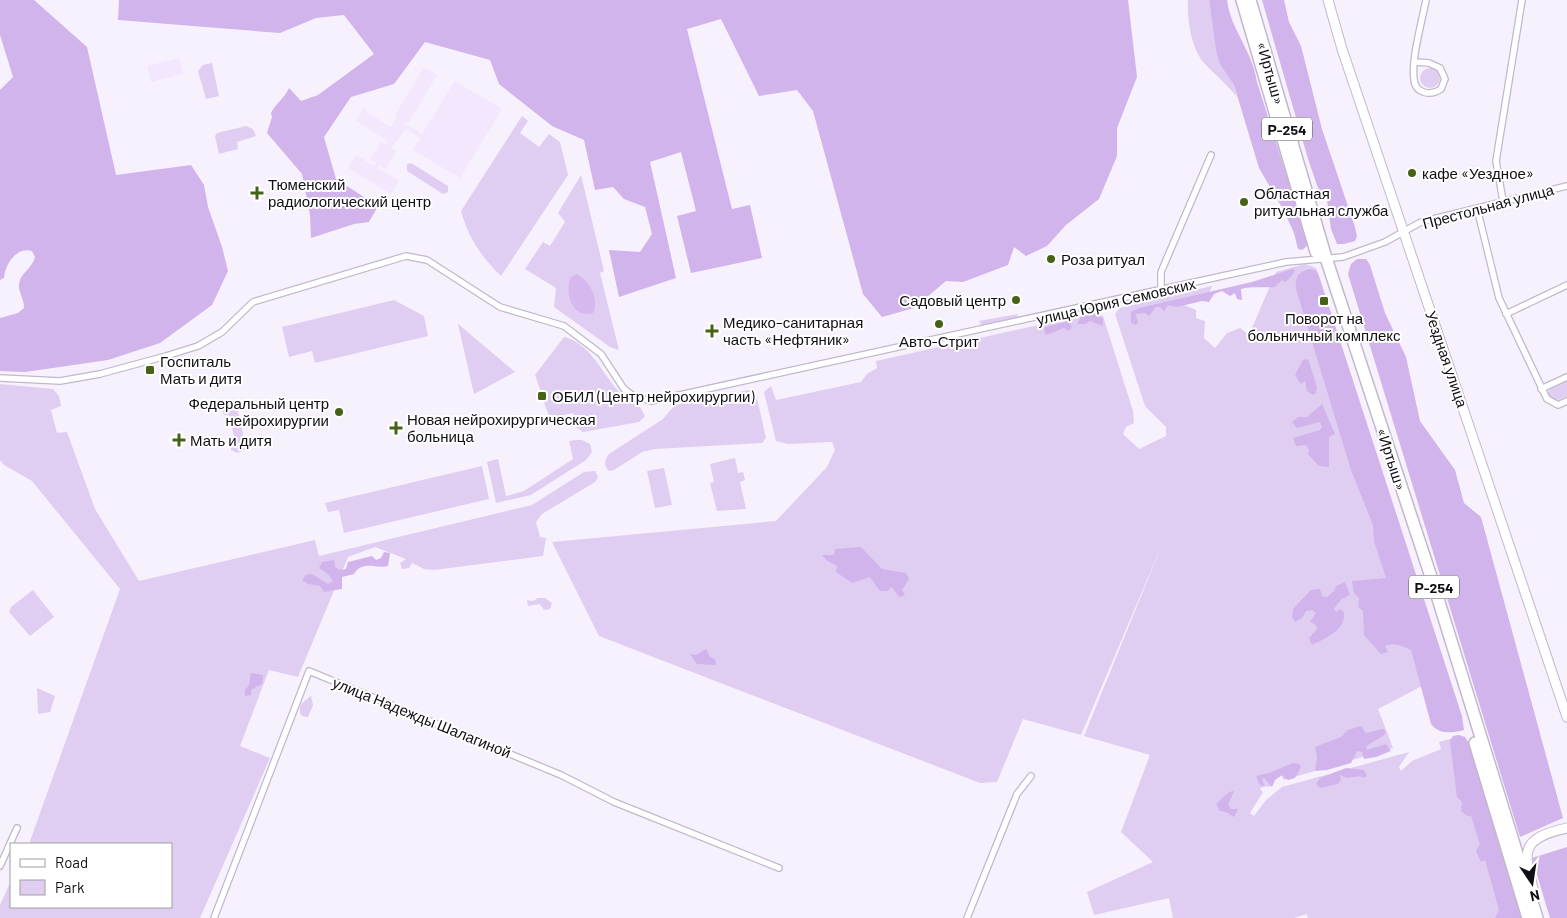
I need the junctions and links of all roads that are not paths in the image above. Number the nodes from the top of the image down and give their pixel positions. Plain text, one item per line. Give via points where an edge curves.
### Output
1 (1242, 0) edge
2 (1250, 0) edge
3 (1328, 0) edge
4 (1426, 0) edge
5 (1522, 0) edge
6 (1416, 62) junction
7 (1211, 155) dead end
8 (1567, 186) edge
9 (1503, 201) junction
10 (1477, 208) junction
11 (1404, 233) junction
12 (1322, 258) junction
13 (1567, 285) edge
14 (1161, 291) junction
15 (1506, 314) junction
16 (1567, 376) edge
17 (0, 378) edge
18 (1541, 389) junction
19 (1567, 401) edge
20 (1567, 718) edge
21 (1031, 776) dead end
22 (17, 828) dead end
23 (1567, 828) edge
24 (10, 843) edge
25 (10, 844) edge
26 (0, 866) edge
27 (780, 868) dead end
28 (214, 918) edge
29 (967, 918) edge
30 (1528, 918) edge
31 (1538, 918) edge

1 - 12 highway, «Иртыш» / Р-254
2 - 12 highway, «Иртыш» / Р-254
3 - 11 street, Уездная улица
4 - 6 street
5 - 9 street via 1496,161
6 - 6 street via 1414,79 1419,90 1430,94 1441,89 1445,79 1440,68
7 - 14 street via 1161,272
8 - 9 street, Престольная улица
9 - 10 street, Престольная улица
10 - 11 street, Престольная улица via 1421,222
10 - 15 street via 1495,285
11 - 12 street, Престольная улица via 1343,257
11 - 20 street, Уездная улица
12 - 14 street, улица Юрия Семовских via 1286,262
12 - 30 highway, «Иртыш» / Р-254
12 - 31 highway, «Иртыш» / Р-254 via 1435,589
13 - 15 street
14 - 17 street, улица Юрия Семовских via 652,401 635,397 624,389 601,354 564,326 500,307 427,260 406,256 253,302 222,332 198,346 166,356 60,382
15 - 18 street
16 - 18 street
18 - 19 street via 1554,404
21 - 29 street via 1016,794
22 - 24 street
23 - 31 street via 1540,836 1529,846 1527,858
25 - 26 street
27 - 28 street, улица Надежды Шалагиной via 614,802 561,774 309,671

